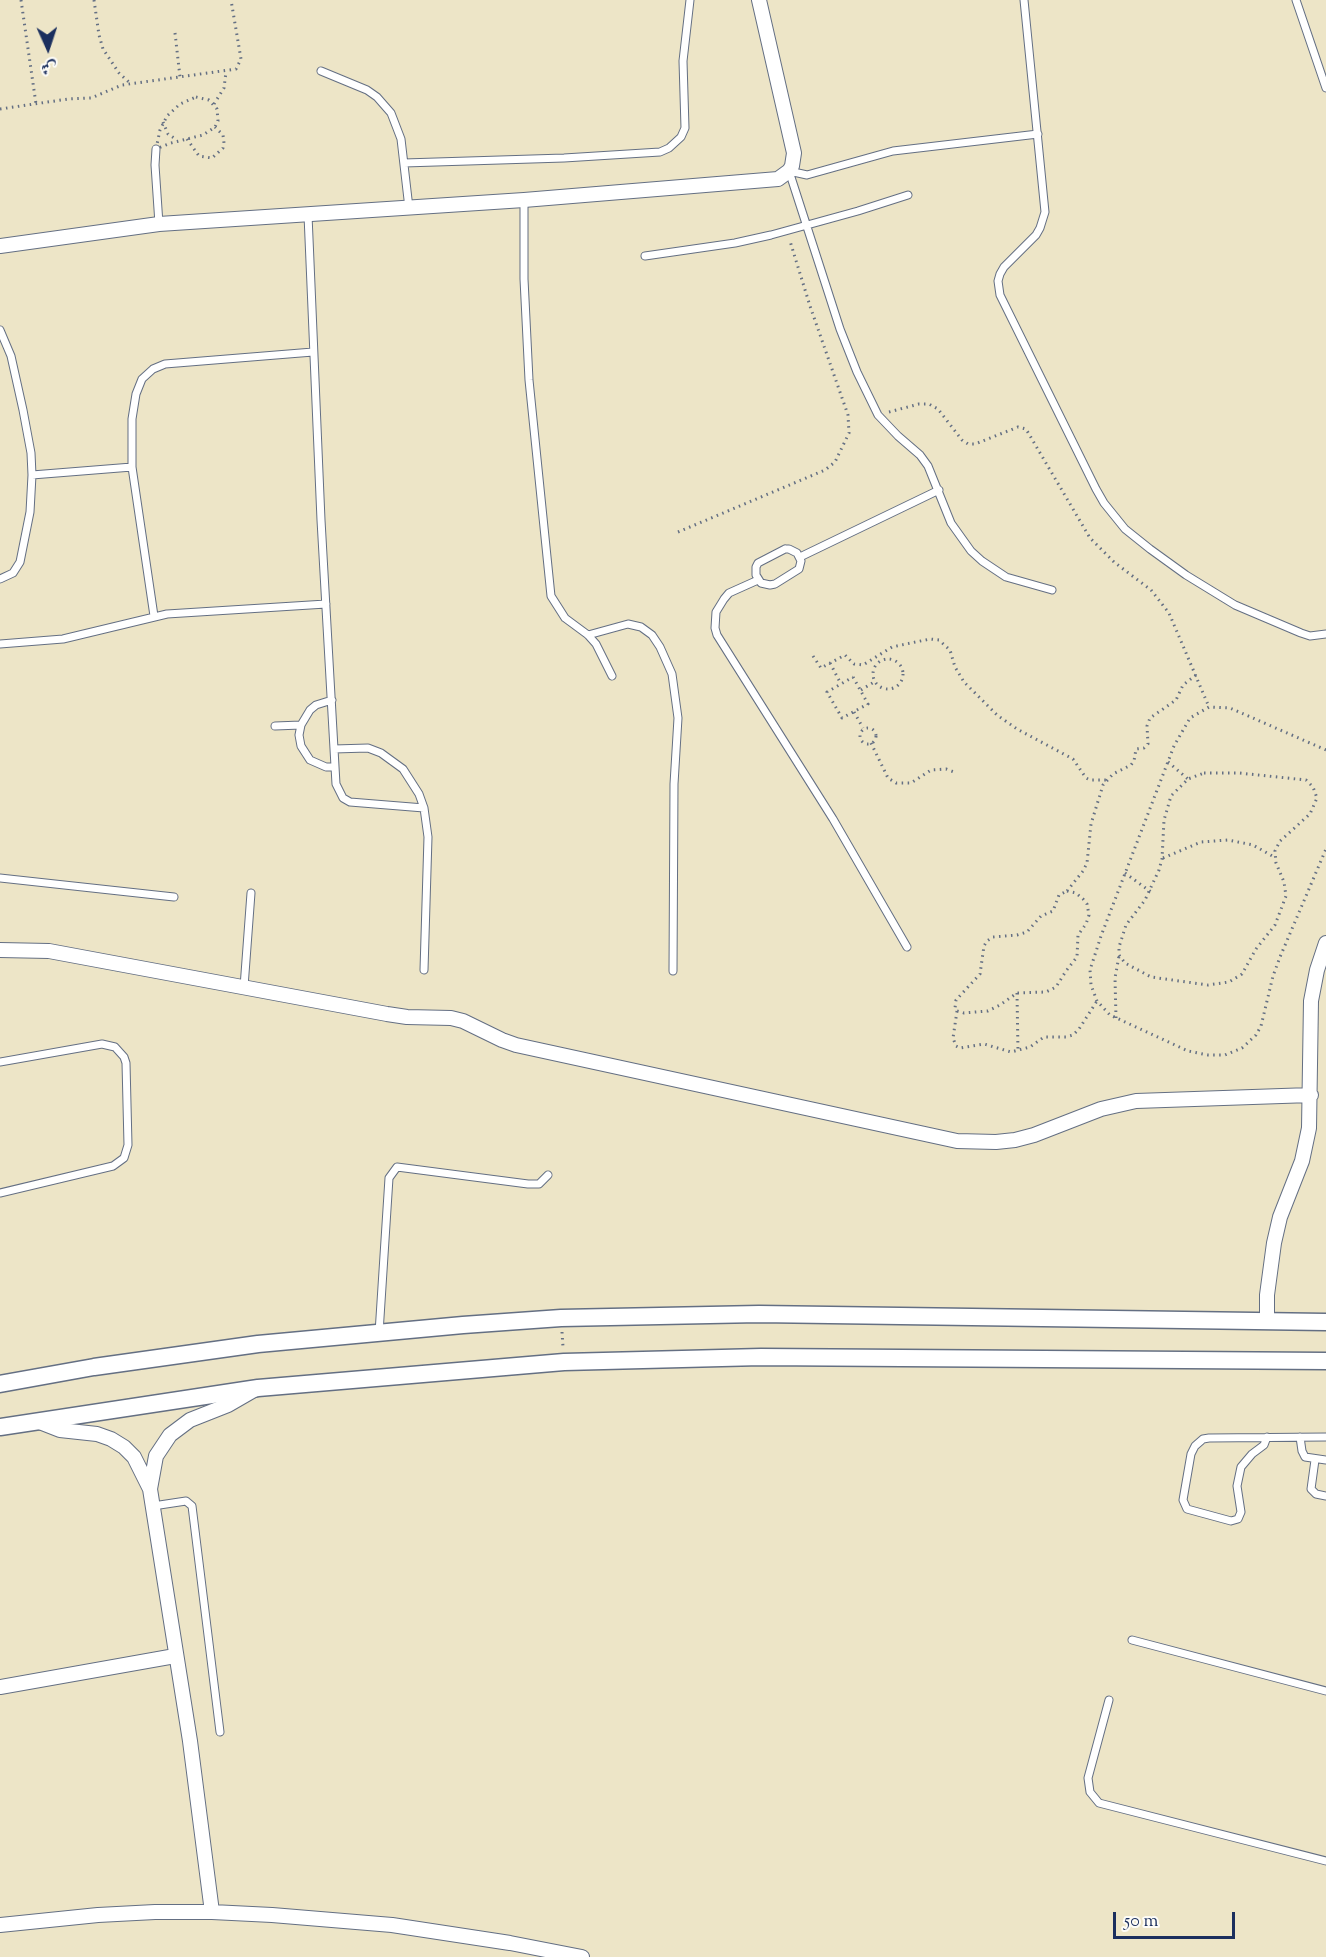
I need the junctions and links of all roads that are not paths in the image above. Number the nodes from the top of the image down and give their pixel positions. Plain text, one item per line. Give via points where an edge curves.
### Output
1 (690, 0) edge
2 (759, 0) edge
3 (1024, 0) edge
4 (1296, 0) edge
5 (321, 71) dead end
6 (1326, 88) edge
7 (1038, 134) junction
8 (156, 149) road end
9 (404, 163) junction
10 (789, 171) junction
11 (908, 195) dead end
12 (524, 200) junction
13 (409, 208) junction
14 (308, 215) junction
15 (159, 224) junction
16 (806, 226) junction
17 (0, 246) edge
18 (645, 256) dead end
19 (0, 330) edge
20 (313, 352) junction
21 (132, 467) junction
22 (32, 475) junction
23 (939, 490) junction
24 (800, 557) junction
25 (0, 579) edge
26 (758, 580) junction
27 (1052, 591) dead end
28 (326, 604) junction
29 (154, 616) junction
30 (1326, 634) edge
31 (588, 635) junction
32 (0, 644) edge
33 (612, 676) dead end
34 (332, 700) junction
35 (301, 725) junction
36 (275, 726) dead end
37 (334, 748) junction
38 (335, 767) junction
39 (424, 808) junction
40 (0, 878) edge
41 (251, 893) dead end
42 (174, 897) dead end
43 (1326, 943) edge
44 (907, 947) dead end
45 (0, 950) edge
46 (424, 970) dead end
47 (673, 970) dead end
48 (244, 987) junction
49 (0, 1062) edge
50 (1311, 1095) junction
51 (548, 1175) dead end
52 (0, 1193) edge
53 (1267, 1321) junction
54 (1326, 1322) edge
55 (379, 1333) junction
56 (1326, 1360) edge
57 (0, 1384) edge
58 (258, 1388) junction
59 (34, 1420) junction
60 (0, 1427) edge
61 (1267, 1437) junction
62 (1300, 1437) junction
63 (1326, 1437) edge
64 (1315, 1460) junction
65 (1326, 1460) edge
66 (150, 1489) junction
67 (1326, 1496) edge
68 (153, 1506) junction
69 (1132, 1640) dead end
70 (176, 1656) junction
71 (0, 1687) edge
72 (1326, 1691) edge
73 (1109, 1700) dead end
74 (220, 1732) dead end
75 (1326, 1861) edge
76 (212, 1912) junction
77 (0, 1925) edge
78 (582, 1957) edge

1 - 9 lane via 683,61 685,128 669,148 660,152 564,159
2 - 10 street via 794,153
3 - 7 lane
4 - 6 lane
5 - 9 lane via 367,90 385,105 398,129
7 - 10 lane via 893,151 807,175
7 - 30 lane via 1043,220 1036,235 1004,267 998,288 1096,489 1114,517 1137,540 1210,590 1301,633
8 - 15 lane
9 - 13 lane
10 - 12 street via 772,181
10 - 16 lane
11 - 16 lane
12 - 13 street
12 - 31 lane via 529,380 551,596 565,618
13 - 14 street
14 - 15 street
14 - 20 lane
15 - 17 street
16 - 18 lane via 735,243
16 - 23 lane via 853,361 878,415 920,455
19 - 22 lane via 23,410
20 - 21 lane via 165,364 153,369 142,379 136,394
20 - 28 lane
21 - 22 lane
21 - 29 lane
22 - 25 lane via 30,512 20,562 13,573
23 - 24 lane
23 - 27 lane via 951,523 982,561 1019,583
24 - 26 lane via 801,566 796,573 770,585
24 - 26 lane via 794,550 785,549 762,560 756,567
26 - 44 lane via 724,599 716,612 717,635 833,819
28 - 29 lane
28 - 34 lane
29 - 32 lane via 63,639
31 - 33 lane
31 - 47 lane via 621,625 641,627 656,641 672,674 678,718
34 - 35 lane via 316,705
34 - 37 lane
35 - 36 lane
35 - 38 lane via 299,735 305,754 318,765
37 - 38 lane
37 - 39 lane via 368,748 393,760 411,781
38 - 39 lane via 339,791 350,802
39 - 46 lane via 429,837
40 - 42 lane
41 - 48 lane
43 - 50 street via 1311,1001
45 - 48 street via 50,951
48 - 50 street via 407,1017 451,1018 516,1045 957,1141 1015,1140 1101,1109 1136,1101
49 - 52 lane via 102,1044 115,1047 126,1063 128,1145 123,1158 113,1166
50 - 53 street via 1304,1153 1274,1243
51 - 55 lane via 539,1184 528,1184 397,1167 389,1178
53 - 54 street
53 - 55 street via 759,1314 561,1318
55 - 57 street via 176,1355
56 - 58 street via 750,1357 564,1362
58 - 59 street
58 - 66 street via 175,1431 156,1456
59 - 60 street
59 - 66 street via 60,1430 111,1439 134,1457
61 - 61 lane via 1209,1438 1198,1442 1191,1454 1183,1500 1186,1509 1231,1521 1238,1519 1241,1467
61 - 62 lane
62 - 63 lane
62 - 64 lane via 1304,1455
64 - 65 lane
64 - 67 lane via 1311,1489
66 - 68 street
68 - 70 street
68 - 74 lane via 186,1501 192,1506
69 - 72 lane
70 - 71 street
70 - 76 street
73 - 75 lane via 1088,1778 1090,1792 1099,1803
76 - 77 street via 98,1915
76 - 78 street via 392,1925

